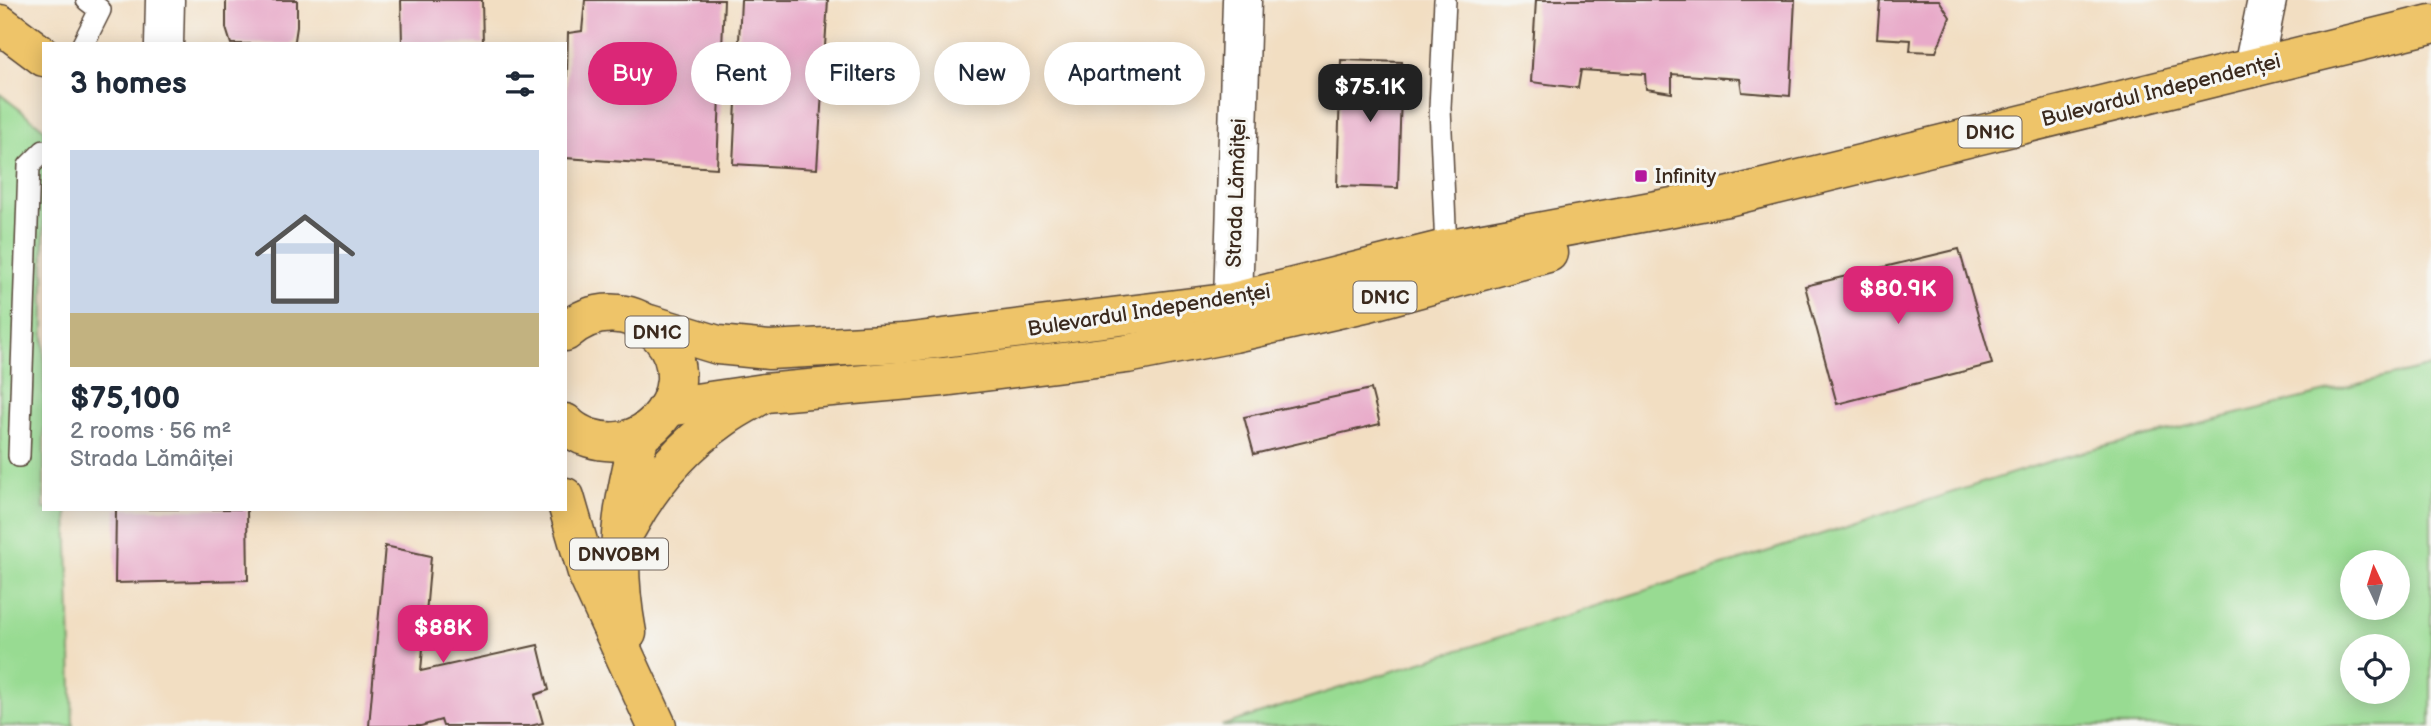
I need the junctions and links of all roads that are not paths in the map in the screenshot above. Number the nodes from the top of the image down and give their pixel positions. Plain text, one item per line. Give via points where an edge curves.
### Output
1 (87, 0) edge
2 (165, 0) edge
3 (1242, 0) edge
4 (1445, 0) edge
5 (2267, 0) edge
6 (0, 24) edge
7 (2431, 24) edge
8 (84, 42) edge
9 (164, 42) edge
10 (42, 56) edge
11 (2253, 68) junction
12 (42, 153) edge
13 (1727, 197) junction
14 (1446, 249) junction
15 (567, 296) edge
16 (1233, 302) junction
17 (613, 312) junction
18 (649, 324) junction
19 (567, 330) edge
20 (765, 393) junction
21 (668, 407) junction
22 (567, 424) edge
23 (640, 435) junction
24 (19, 456) dead end
25 (567, 504) edge
26 (546, 511) edge
27 (620, 542) junction
28 (588, 576) junction
29 (634, 673) junction
30 (657, 726) edge

1 - 8 lane via 100,10
2 - 9 street
3 - 16 street, Strada Lămâiței
4 - 14 lane via 1440,108
5 - 11 street
6 - 10 main road
7 - 11 main road, Bulevardul Independenței / DN1C
11 - 13 main road, Bulevardul Independenței / DN1C
12 - 24 lane via 29,166
13 - 14 main road, Bulevardul Independenței / DN1C
13 - 20 main road, Bulevardul Independenței / DN1C via 1540,256 1234,334 1035,366
14 - 16 main road, Bulevardul Independenței / DN1C
15 - 17 main road, DN1C
16 - 18 main road, Bulevardul Independenței / DN1C via 903,343 769,350 719,345
17 - 18 main road, DN1C
17 - 19 main road, DN1C via 593,315
18 - 21 main road, DN1C via 663,338 676,371
20 - 21 main road, Bulevardul Independenței / DN1C
20 - 27 main road, DNVOBM via 723,417 692,443 661,476
21 - 23 main road via 656,424
22 - 23 main road via 596,440 611,442
23 - 27 main road, DNVOBM via 626,489
25 - 28 main road, DNVOBM
26 - 28 main road, DNVOBM
27 - 29 main road, DNVOBM via 620,597
28 - 29 main road, DNVOBM
29 - 30 main road, DNVOBM

